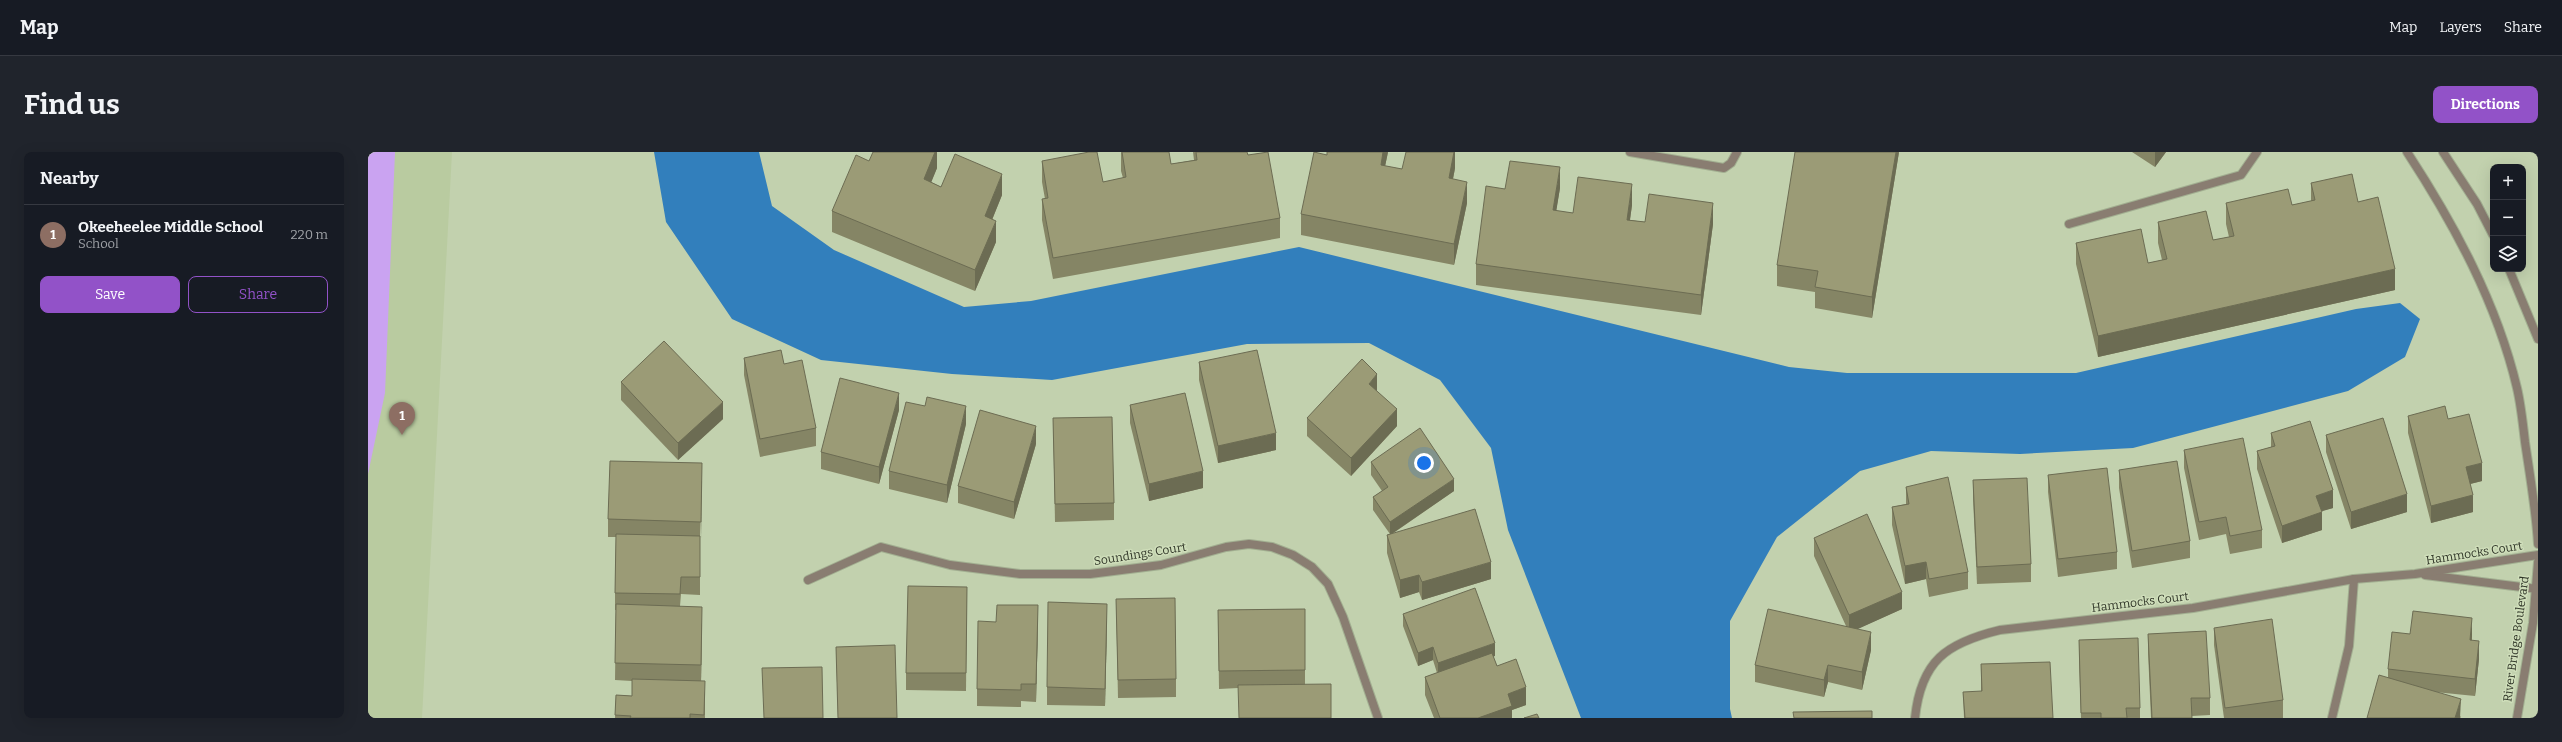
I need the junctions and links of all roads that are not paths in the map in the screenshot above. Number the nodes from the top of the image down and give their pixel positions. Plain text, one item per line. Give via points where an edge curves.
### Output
1 (1630, 152) edge
2 (1736, 152) edge
3 (2257, 152) edge
4 (2407, 152) edge
5 (2443, 152) edge
6 (2069, 224) dead end
7 (2490, 230) edge
8 (2510, 272) edge
9 (2538, 339) edge
10 (2538, 544) edge
11 (2538, 555) edge
12 (2538, 562) edge
13 (2415, 574) junction
14 (2354, 579) junction
15 (808, 580) dead end
16 (2537, 589) edge
17 (1378, 718) edge
18 (1916, 718) edge
19 (2332, 718) edge
20 (2517, 718) edge

1 - 2 street via 1724,168 1731,163
3 - 6 street via 2241,176
4 - 10 street via 2442,204 2498,329 2517,388 2537,517
5 - 7 street via 2477,204
8 - 9 street
11 - 13 street, Hammocks Court
12 - 16 street, River Bridge Boulevard
13 - 14 street, Hammocks Court
13 - 16 street, Hammocks Court
14 - 18 street, Hammocks Court via 2193,608 2000,630 1972,637 1938,658 1926,673 1918,694
14 - 19 street via 2349,646
15 - 17 street, Soundings Court via 881,547 950,565 1020,574 1090,574 1160,565 1226,547 1249,544 1272,547 1306,563 1328,584 1343,617
16 - 20 street, River Bridge Boulevard

